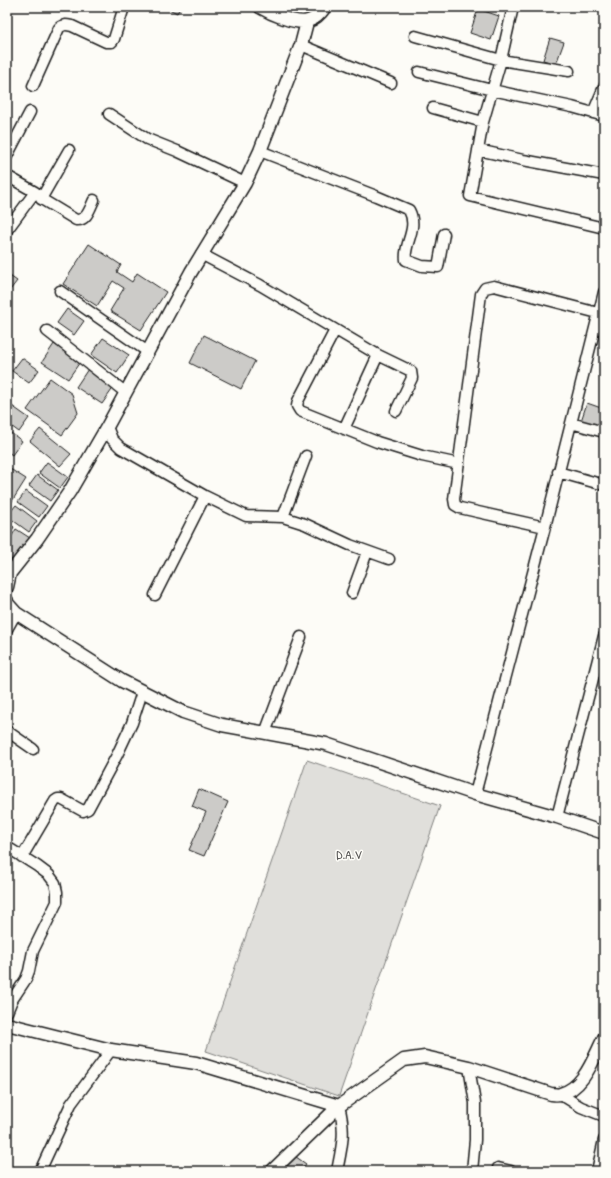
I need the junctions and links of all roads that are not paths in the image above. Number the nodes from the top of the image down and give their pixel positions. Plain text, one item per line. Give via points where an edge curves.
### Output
1 (124, 7) edge
2 (260, 7) edge
3 (325, 7) edge
4 (513, 7) edge
5 (307, 22) junction
6 (415, 36) dead end
7 (301, 45) junction
8 (501, 60) junction
9 (569, 71) dead end
10 (419, 72) dead end
11 (391, 83) dead end
12 (33, 86) dead end
13 (604, 87) edge
14 (492, 90) junction
15 (433, 108) dead end
16 (30, 112) dead end
17 (593, 112) junction
18 (109, 114) dead end
19 (604, 116) edge
20 (483, 122) junction
21 (69, 150) dead end
22 (478, 150) junction
23 (260, 151) junction
24 (7, 156) edge
25 (604, 175) edge
26 (7, 176) edge
27 (245, 183) junction
28 (38, 195) junction
29 (94, 200) dead end
30 (604, 228) edge
31 (7, 230) edge
32 (444, 234) dead end
33 (201, 254) junction
34 (60, 291) dead end
35 (604, 292) edge
36 (598, 313) junction
37 (335, 330) junction
38 (47, 331) dead end
39 (599, 332) edge
40 (148, 352) junction
41 (378, 355) junction
42 (125, 392) junction
43 (396, 411) dead end
44 (571, 423) junction
45 (107, 427) junction
46 (344, 429) junction
47 (604, 432) edge
48 (306, 456) dead end
49 (459, 464) junction
50 (558, 472) junction
51 (604, 484) edge
52 (204, 496) junction
53 (283, 517) junction
54 (545, 527) junction
55 (367, 552) junction
56 (389, 559) dead end
57 (9, 572) edge
58 (7, 587) edge
59 (352, 593) dead end
60 (155, 595) dead end
61 (7, 601) edge
62 (16, 613) junction
63 (7, 629) edge
64 (604, 636) edge
65 (301, 637) dead end
66 (602, 648) edge
67 (142, 692) junction
68 (7, 731) edge
69 (265, 733) junction
70 (32, 749) dead end
71 (475, 794) junction
72 (557, 817) junction
73 (604, 833) edge
74 (7, 847) edge
75 (22, 857) junction
76 (7, 1012) edge
77 (7, 1024) edge
78 (604, 1038) edge
79 (111, 1050) junction
80 (601, 1052) edge
81 (469, 1067) junction
82 (560, 1094) junction
83 (339, 1106) junction
84 (604, 1116) edge
85 (604, 1140) edge
86 (498, 1168) dead end
87 (40, 1171) edge
88 (272, 1171) edge
89 (337, 1171) edge
90 (472, 1171) edge
91 (511, 1171) edge
92 (596, 1171) edge

1 - 12 street via 112,42 106,42 72,26 59,28
2 - 5 street via 294,21
3 - 5 street
4 - 8 street
5 - 7 street
6 - 8 street
7 - 11 street
7 - 23 street
8 - 9 street
8 - 14 street
10 - 14 street
13 - 17 street
14 - 17 street
14 - 20 street
15 - 20 street
16 - 24 street
17 - 19 street
18 - 27 street via 147,139
20 - 22 street
21 - 28 street
22 - 25 street
22 - 30 street via 470,196
23 - 27 street
23 - 32 street via 409,210 413,217 406,260 422,266 438,267
26 - 28 street
27 - 33 street
28 - 29 street via 80,221
28 - 31 street
33 - 37 street via 260,285
33 - 40 street
34 - 40 street
35 - 36 street
36 - 39 street
36 - 49 street via 494,286 485,288 481,294
37 - 41 street
37 - 46 street via 297,406 300,411
38 - 42 street
39 - 44 street
40 - 42 street
41 - 43 street via 411,371 412,374
41 - 46 street
42 - 45 street
44 - 47 street
44 - 50 street
45 - 52 street via 112,439 121,448
45 - 57 street via 70,491 37,539
46 - 49 street via 422,456
48 - 53 street
49 - 54 street via 454,499 460,508
50 - 51 street
50 - 54 street
52 - 53 street via 246,516
52 - 60 street
53 - 55 street
54 - 71 street
55 - 56 street
55 - 59 street
57 - 58 street
61 - 62 street
62 - 63 street
62 - 67 street
64 - 66 street
65 - 69 street
66 - 72 street
67 - 69 street via 190,715 222,725
67 - 75 street via 132,723 88,809 83,811 61,799 55,801
68 - 70 street
69 - 71 street via 326,744
71 - 72 street
72 - 73 street
74 - 75 street
75 - 76 street via 49,875 55,883 57,902 33,951 30,971
77 - 79 street
78 - 80 street
79 - 83 street via 196,1063
79 - 87 street via 71,1104
80 - 82 street via 573,1088
81 - 82 street via 551,1094
81 - 83 street via 425,1057 404,1060
81 - 90 street via 475,1103
82 - 84 street via 581,1107
83 - 88 street
83 - 89 street via 343,1121 343,1144
85 - 92 street
86 - 91 street

